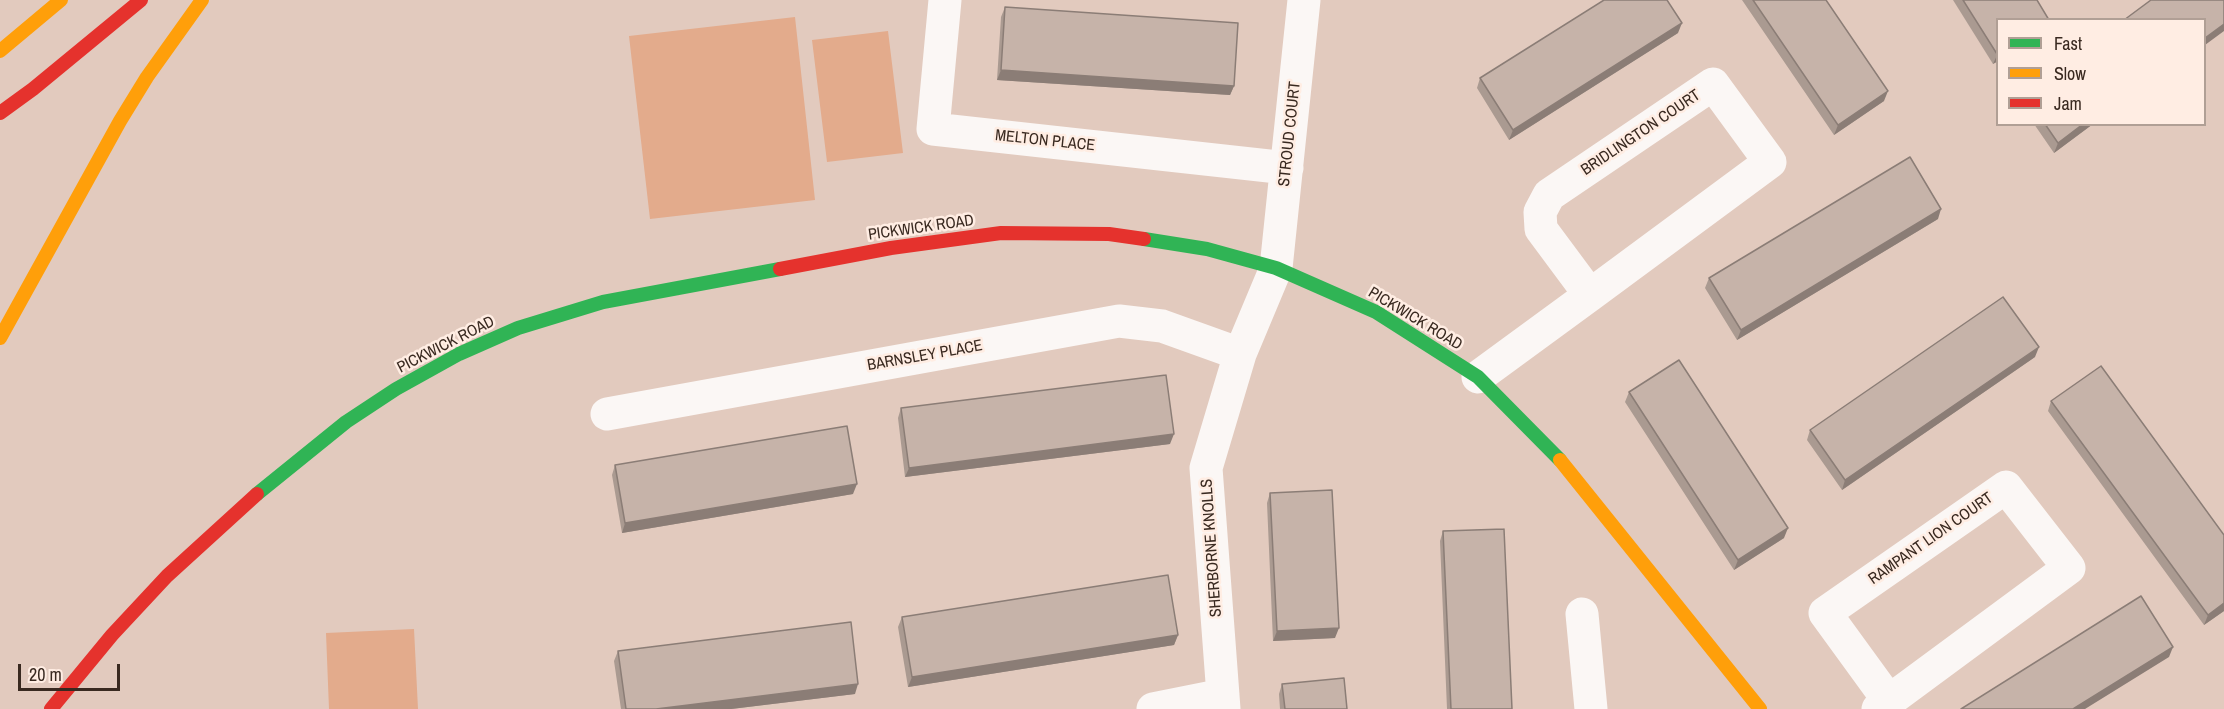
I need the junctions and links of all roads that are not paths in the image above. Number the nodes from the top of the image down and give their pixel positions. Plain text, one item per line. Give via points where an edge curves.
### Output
1 (60, 0) edge
2 (141, 0) edge
3 (202, 0) edge
4 (945, 0) edge
5 (1304, 0) edge
6 (0, 51) edge
7 (0, 113) edge
8 (1287, 168) junction
9 (1276, 268) junction
10 (1590, 295) junction
11 (0, 338) edge
12 (1240, 354) junction
13 (1478, 377) junction
14 (607, 414) dead end
15 (1582, 614) dead end
16 (1224, 702) edge
17 (1884, 705) edge
18 (51, 709) edge
19 (1153, 709) edge
20 (1591, 709) edge
21 (1760, 709) edge

1 - 6 main road
2 - 7 main road
3 - 11 main road via 126,112
4 - 8 street, MELTON PLACE via 933,129
5 - 8 street, STROUD COURT
8 - 9 street, STROUD COURT
9 - 12 street, SHERBORNE KNOLLS
9 - 13 main road, PICKWICK ROAD via 1376,312
9 - 18 main road, PICKWICK ROAD via 1207,249 1109,234 1001,233 891,248 603,302 518,328 459,354 396,389 288,467 167,576
10 - 10 street, BRIDLINGTON COURT via 1770,162 1713,84 1549,195 1540,212 1541,230
10 - 13 street, BRIDLINGTON COURT
12 - 14 street, BARNSLEY PLACE via 1162,326 1119,321
12 - 16 street, SHERBORNE KNOLLS via 1206,468
13 - 21 main road, PICKWICK ROAD via 1570,470
15 - 20 street
16 - 19 street, SHERBORNE KNOLLS
17 - 17 street, RAMPANT LION COURT via 2069,568 2006,487 1825,613

